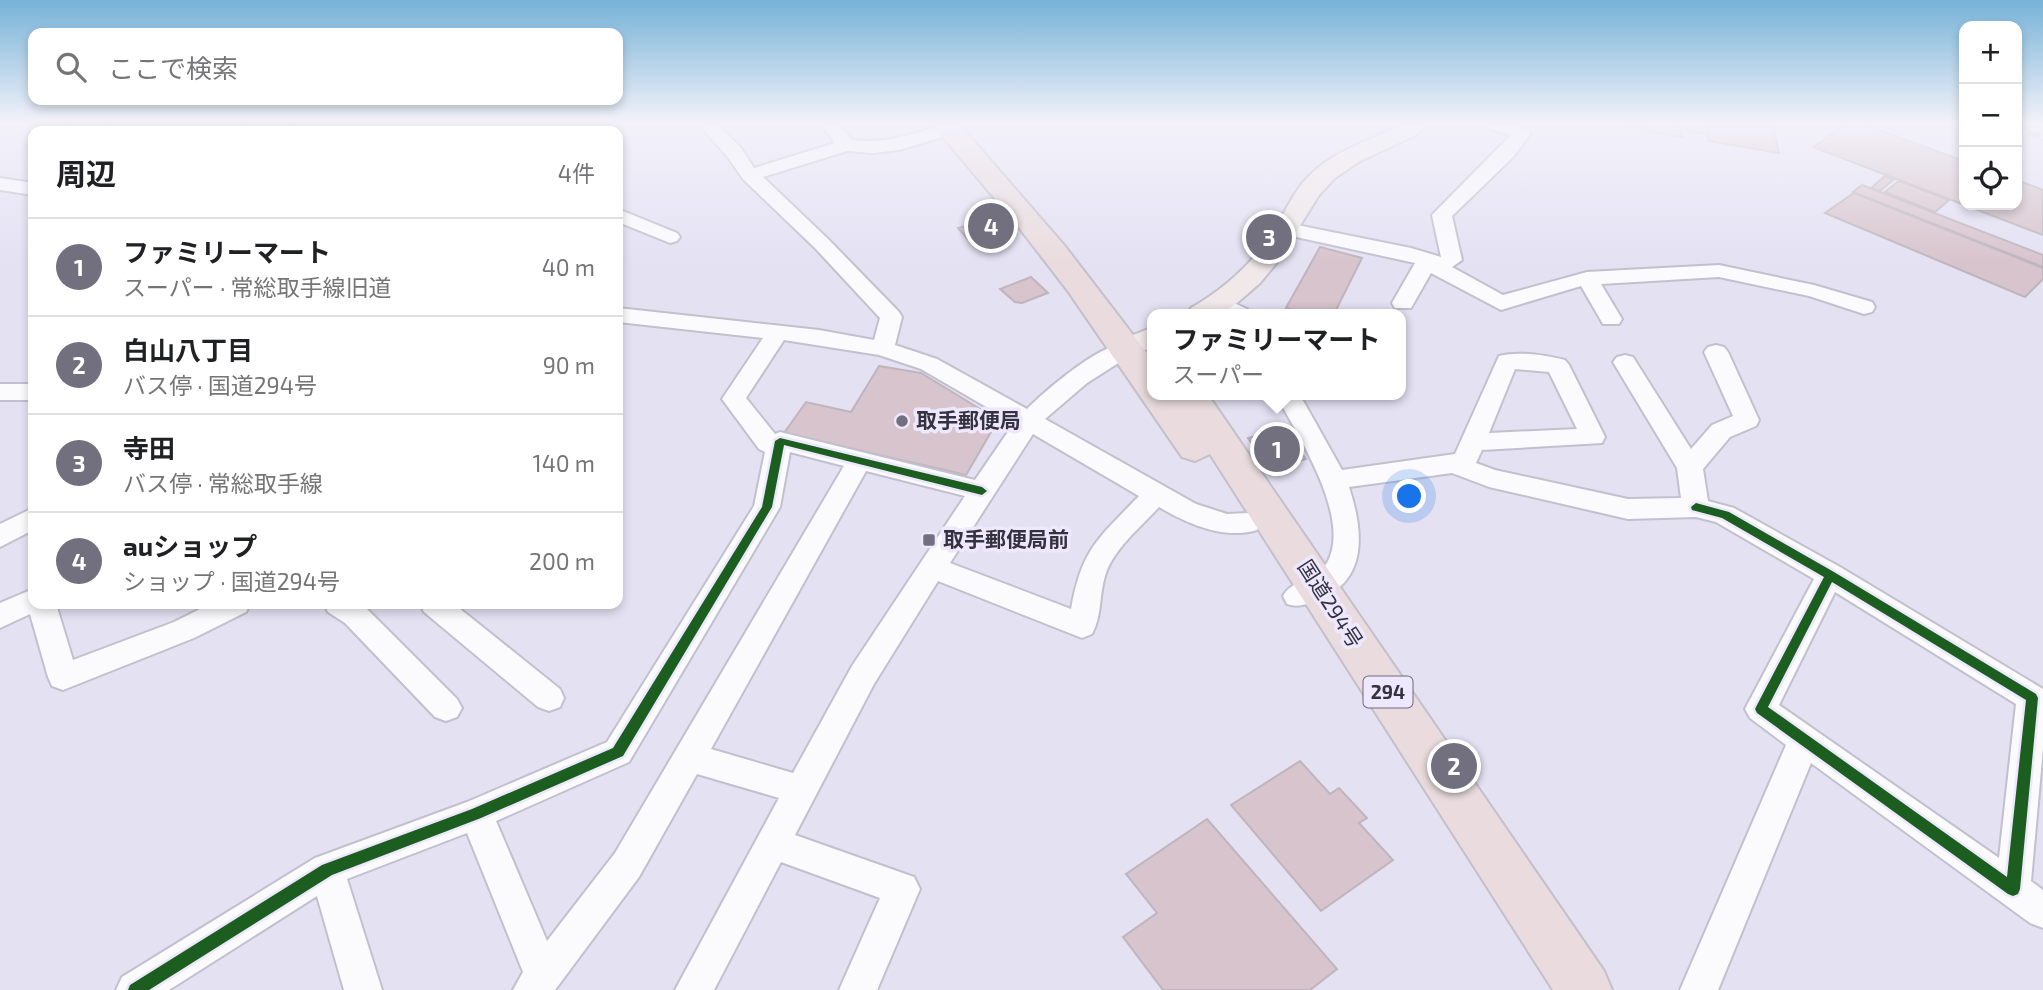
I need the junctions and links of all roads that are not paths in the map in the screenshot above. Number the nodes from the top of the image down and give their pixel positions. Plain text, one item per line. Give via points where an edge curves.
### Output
1 (747, 170) edge
2 (765, 170) edge
3 (992, 170) edge
4 (1330, 170) edge
5 (1488, 170) edge
6 (750, 175) junction
7 (0, 184) edge
8 (28, 188) edge
9 (623, 217) edge
10 (1287, 229) junction
11 (670, 237) dead end
12 (1432, 264) junction
13 (1587, 278) junction
14 (1403, 303) dead end
15 (1864, 307) dead end
16 (1222, 309) edge
17 (623, 316) edge
18 (1611, 319) dead end
19 (778, 332) junction
20 (1145, 341) edge
21 (883, 349) junction
22 (1716, 352) dead end
23 (1625, 362) dead end
24 (28, 391) edge
25 (0, 392) edge
26 (1161, 400) edge
27 (1193, 400) edge
28 (1291, 400) edge
29 (1028, 420) junction
30 (1473, 442) junction
31 (778, 448) junction
32 (860, 460) junction
33 (1455, 464) junction
34 (1690, 468) junction
35 (1333, 480) junction
36 (982, 491) junction
37 (1157, 494) junction
38 (1696, 507) junction
39 (28, 521) edge
40 (1247, 523) junction
41 (0, 537) edge
42 (932, 567) junction
43 (1830, 575) junction
44 (1308, 592) junction
45 (28, 602) edge
46 (43, 609) edge
47 (226, 609) edge
48 (352, 609) edge
49 (440, 609) edge
50 (0, 616) edge
51 (548, 698) dead end
52 (446, 708) dead end
53 (1804, 740) junction
54 (689, 757) junction
55 (802, 790) junction
56 (476, 814) junction
57 (775, 844) junction
58 (327, 870) junction
59 (2012, 889) junction
60 (2043, 911) edge
61 (538, 983) edge
62 (155, 984) edge
63 (363, 990) edge
64 (694, 990) edge
65 (859, 990) edge
66 (1552, 990) edge
67 (1585, 990) edge
68 (1699, 990) edge

1 - 6 street
2 - 6 street
3 - 20 highway
4 - 10 main road via 1315,183
5 - 12 street via 1442,215 1452,260
6 - 21 street via 891,317
7 - 8 street
9 - 11 street
10 - 12 street via 1411,254
10 - 16 main road via 1261,268
12 - 13 street via 1501,303
12 - 14 street
13 - 15 street via 1719,271
13 - 18 street
17 - 19 street
19 - 21 street
19 - 31 street via 734,398 768,443
20 - 29 street via 1073,380
21 - 29 street via 929,365
22 - 34 street via 1747,420 1721,431
23 - 34 street
24 - 25 street
26 - 40 highway, 国道294号 / 294
27 - 44 highway, 国道294号 / 294
28 - 35 street
29 - 36 street
29 - 37 street
30 - 30 street via 1507,361 1557,365 1593,437
30 - 33 street via 1464,463
31 - 32 street via 780,441
31 - 56 street via 767,507 618,751
32 - 36 street
32 - 54 street
33 - 35 street
33 - 38 street via 1489,478 1628,509
34 - 38 street
35 - 44 street via 1342,506 1345,555 1330,580
36 - 42 street
37 - 40 street via 1204,518
37 - 42 street via 1100,555 1091,576 1082,626
38 - 43 street via 1725,515
39 - 41 street
40 - 44 highway, 国道294号 / 294
42 - 55 street via 863,675
43 - 53 street via 1761,709
43 - 59 street via 2032,698
44 - 66 highway, 国道294号 / 294
44 - 67 highway, 国道294号 / 294
45 - 50 street
46 - 47 street via 63,677
48 - 52 street
49 - 51 street
53 - 59 street
53 - 68 street
54 - 55 street
54 - 61 street via 627,865
55 - 57 street
56 - 58 street
56 - 61 street
57 - 64 street
57 - 65 street via 902,888
58 - 62 street
58 - 63 street
59 - 60 street

